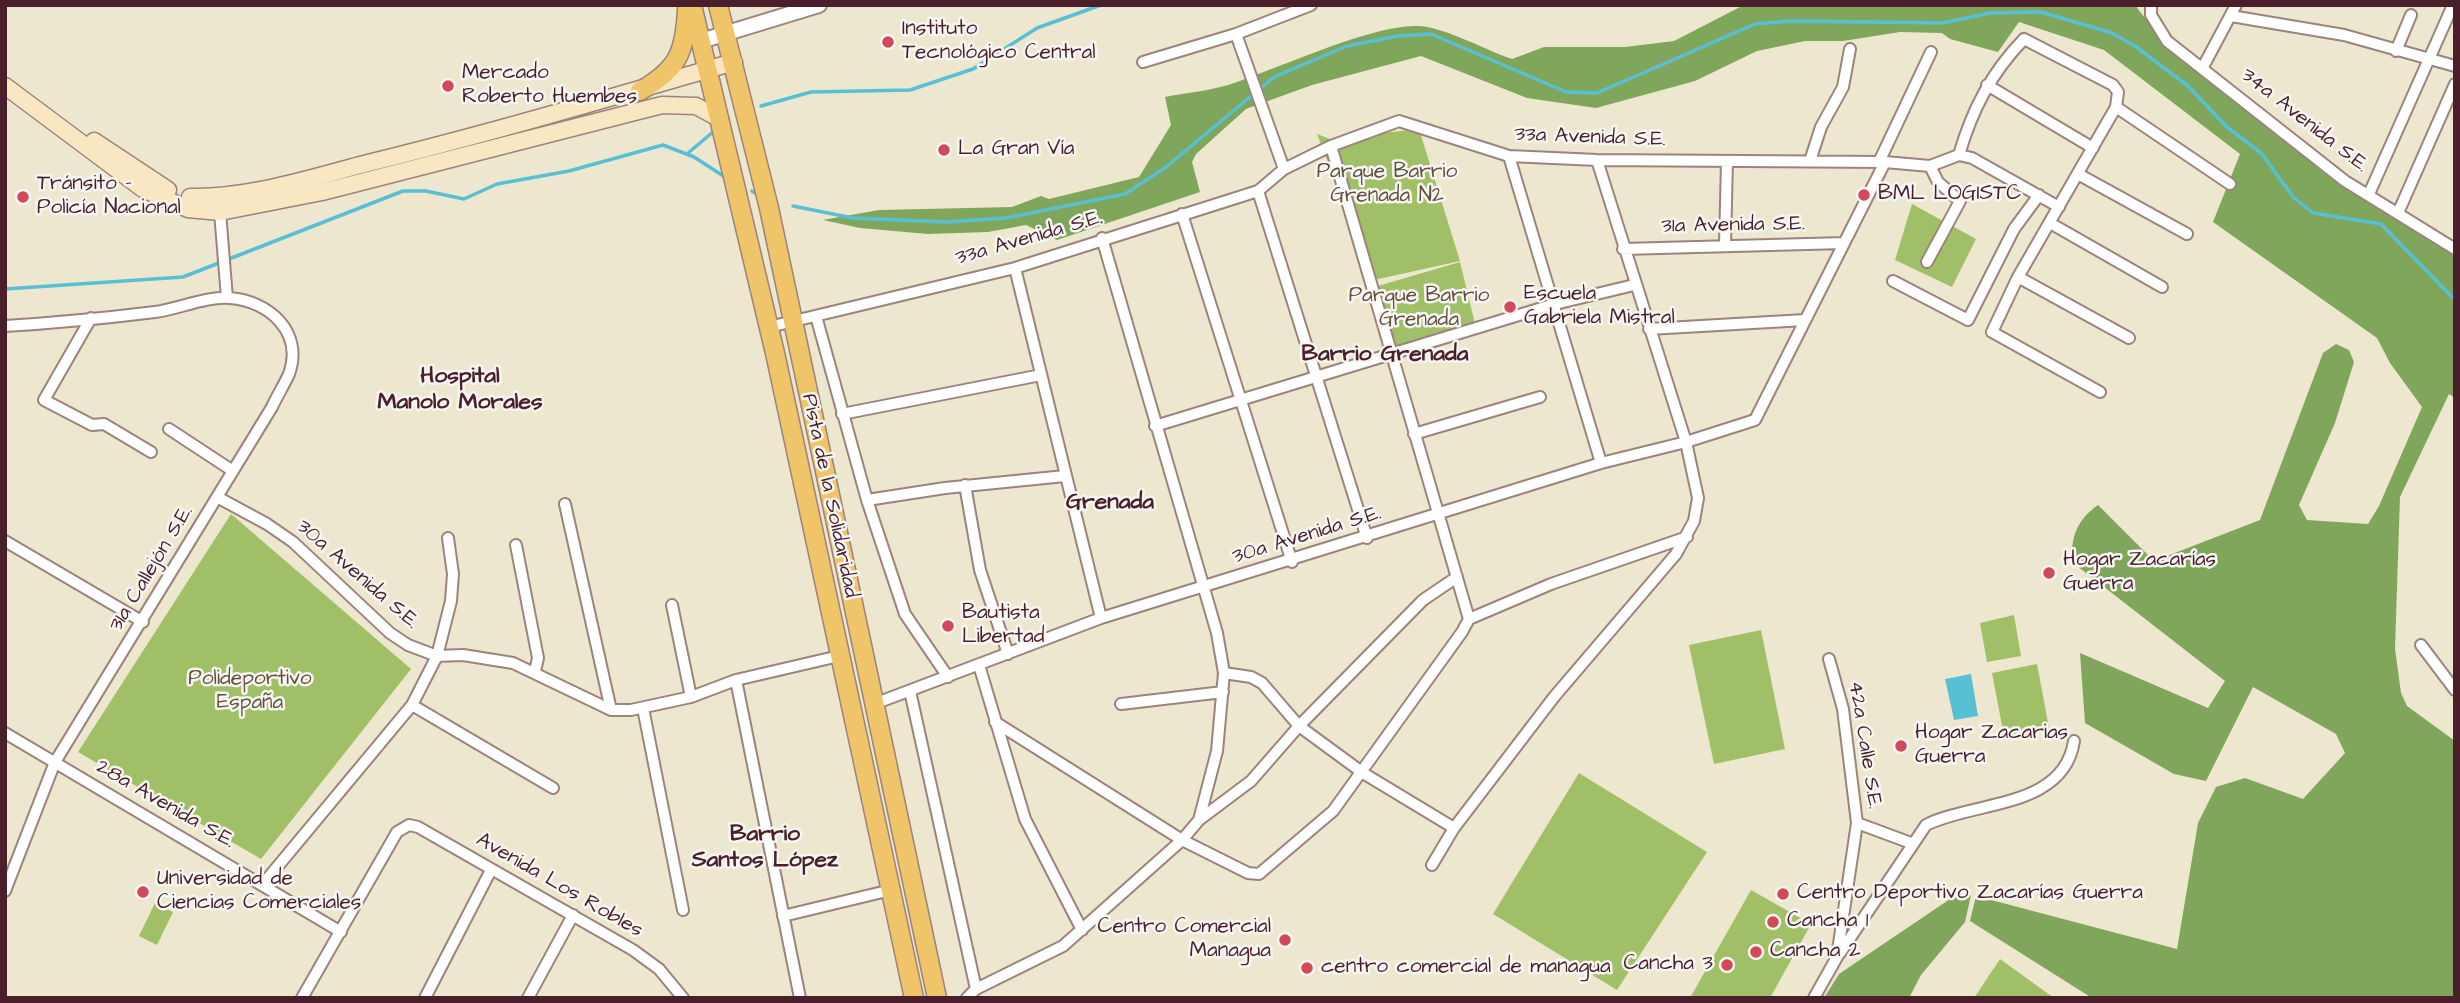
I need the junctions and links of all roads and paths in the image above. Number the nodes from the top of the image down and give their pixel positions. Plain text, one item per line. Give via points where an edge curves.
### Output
1 (690, 5) edge
2 (718, 5) edge
3 (819, 5) edge
4 (1311, 5) edge
5 (2151, 5) edge
6 (2453, 5) edge
7 (2233, 10) edge
8 (2411, 15) dead end
9 (726, 33) junction
10 (1236, 34) junction
11 (701, 41) junction
12 (1850, 49) dead end
13 (2396, 51) junction
14 (1931, 52) dead end
15 (2430, 60) junction
16 (734, 62) junction
17 (1143, 62) dead end
18 (2203, 66) junction
19 (2455, 66) edge
20 (708, 70) junction
21 (5, 74) edge
22 (2455, 84) edge
23 (1987, 85) junction
24 (5, 86) edge
25 (640, 91) junction
26 (2116, 107) junction
27 (720, 119) junction
28 (1331, 146) junction
29 (2093, 148) junction
30 (1959, 155) junction
31 (1509, 156) junction
32 (1597, 160) junction
33 (1727, 161) junction
34 (1810, 161) junction
35 (1882, 162) junction
36 (1930, 166) junction
37 (1284, 169) junction
38 (2078, 174) junction
39 (2230, 184) dead end
40 (252, 191) junction
41 (1258, 191) junction
42 (2369, 194) junction
43 (2039, 195) junction
44 (190, 197) junction
45 (2059, 207) junction
46 (220, 212) junction
47 (2398, 213) junction
48 (1182, 214) junction
49 (2050, 223) junction
50 (2187, 234) dead end
51 (1102, 238) junction
52 (1844, 243) junction
53 (1725, 245) junction
54 (2454, 247) edge
55 (1623, 249) junction
56 (1927, 262) dead end
57 (1014, 268) junction
58 (2018, 276) junction
59 (1893, 281) dead end
60 (1634, 285) junction
61 (2162, 287) dead end
62 (227, 298) junction
63 (1555, 304) junction
64 (816, 316) junction
65 (92, 318) junction
66 (1805, 320) junction
67 (793, 321) junction
68 (5, 326) edge
69 (769, 327) junction
70 (1649, 329) junction
71 (2129, 338) dead end
72 (1389, 353) junction
73 (1041, 375) junction
74 (1317, 377) junction
75 (2100, 392) dead end
76 (1540, 397) dead end
77 (1240, 399) junction
78 (842, 414) junction
79 (1155, 426) junction
80 (169, 429) dead end
81 (1414, 434) junction
82 (1686, 442) junction
83 (151, 452) dead end
84 (1601, 463) junction
85 (233, 471) junction
86 (1065, 476) junction
87 (965, 485) junction
88 (217, 497) junction
89 (867, 500) junction
90 (565, 504) dead end
91 (1438, 515) junction
92 (1687, 537) junction
93 (448, 538) dead end
94 (1367, 538) junction
95 (5, 541) edge
96 (516, 545) dead end
97 (1292, 562) junction
98 (1457, 577) junction
99 (1202, 588) junction
100 (673, 605) dead end
101 (1101, 618) junction
102 (1469, 619) junction
103 (143, 622) junction
104 (2421, 645) dead end
105 (1008, 654) junction
106 (437, 656) junction
107 (839, 656) junction
108 (1829, 659) dead end
109 (979, 665) junction
110 (535, 671) junction
111 (2455, 672) edge
112 (1224, 673) junction
113 (948, 677) junction
114 (736, 680) junction
115 (2452, 687) edge
116 (910, 691) junction
117 (1223, 692) junction
118 (691, 697) junction
119 (874, 704) junction
120 (1121, 704) dead end
121 (412, 705) junction
122 (643, 708) junction
123 (611, 710) junction
124 (995, 723) junction
125 (1299, 726) junction
126 (5, 733) edge
127 (2074, 741) dead end
128 (54, 762) junction
129 (1363, 773) junction
130 (553, 788) dead end
131 (1199, 820) junction
132 (1857, 823) junction
133 (1454, 828) junction
134 (1182, 840) junction
135 (1911, 844) junction
136 (1432, 865) dead end
137 (491, 870) junction
138 (263, 884) junction
139 (891, 890) junction
140 (5, 891) edge
141 (683, 910) dead end
142 (573, 915) junction
143 (783, 916) junction
144 (1082, 930) junction
145 (341, 932) junction
146 (1837, 957) junction
147 (976, 989) junction
148 (302, 998) edge
149 (425, 998) edge
150 (528, 998) edge
151 (683, 998) edge
152 (800, 998) edge
153 (914, 998) edge
154 (937, 998) edge
155 (967, 998) edge
156 (1814, 998) edge

1 - 11 main road, Pista de la Solidaridad
1 - 25 main road via 680,56 670,71
2 - 9 main road, Pista de la Solidaridad
3 - 9 street
4 - 10 street
5 - 18 street, 34a Avenida S.E. via 2151,16 2162,37
6 - 15 street
7 - 13 street
7 - 18 street
8 - 13 street
9 - 11 street
9 - 16 main road, Pista de la Solidaridad
10 - 17 street
10 - 37 street
11 - 20 main road, Pista de la Solidaridad
12 - 34 street via 1843,87 1821,127
13 - 15 street
14 - 35 street
15 - 19 street
15 - 42 street
16 - 20 main road
16 - 67 main road, Pista de la Solidaridad
18 - 42 street, 34a Avenida S.E. via 2345,181
20 - 25 main road
20 - 27 main road, Pista de la Solidaridad
21 - 44 main road via 133,169
22 - 47 street
23 - 26 street via 2024,39 2113,85 2118,92
23 - 29 street
23 - 30 street
24 - 46 main road via 143,189 188,209
25 - 40 main road
26 - 29 street
26 - 39 street
27 - 46 main road via 696,106 662,105 322,192
27 - 69 main road, Pista de la Solidaridad
28 - 31 street, 33a Avenida S.E. via 1399,121
28 - 37 street, 33a Avenida S.E.
28 - 72 street
29 - 38 street
30 - 36 street, 33a Avenida S.E.
30 - 43 street via 1987,164
31 - 32 street, 33a Avenida S.E.
31 - 63 street
32 - 33 street, 33a Avenida S.E.
32 - 55 street
33 - 34 street, 33a Avenida S.E.
33 - 53 street
34 - 35 street, 33a Avenida S.E.
35 - 36 street, 33a Avenida S.E.
35 - 52 street
36 - 56 street via 1938,182 1960,201
37 - 41 street, 33a Avenida S.E.
38 - 45 street
38 - 50 street
40 - 44 main road
40 - 46 main road
41 - 48 street, 33a Avenida S.E.
41 - 74 street
42 - 47 street, 34a Avenida S.E.
43 - 45 street
43 - 59 street via 2014,229 1968,320
44 - 46 main road
45 - 49 street
46 - 62 street
47 - 54 street, 34a Avenida S.E.
48 - 51 street, 33a Avenida S.E.
48 - 77 street
49 - 58 street
49 - 61 street
51 - 57 street, 33a Avenida S.E.
51 - 79 street
52 - 53 street, 31a Avenida S.E.
52 - 66 street
53 - 55 street, 31a Avenida S.E.
55 - 60 street
57 - 64 street, 33a Avenida S.E.
57 - 73 street
58 - 71 street
58 - 75 street via 1992,332
60 - 63 street
60 - 70 street
62 - 65 street
62 - 85 street, 31a Callejón S.E. via 271,312 291,338 289,373
63 - 72 street
63 - 84 street
64 - 67 street, 33a Avenida S.E.
64 - 78 street
65 - 68 street
65 - 83 street via 44,400 92,425 104,424
66 - 70 street
66 - 82 street, 30a Avenida S.E. via 1755,420
67 - 69 street, 33a Avenida S.E.
67 - 119 main road, Pista de la Solidaridad
69 - 107 main road, Pista de la Solidaridad
70 - 82 street
72 - 74 street
72 - 81 street
73 - 78 street
73 - 86 street
74 - 77 street
74 - 94 street
76 - 81 street
77 - 79 street
77 - 97 street
78 - 89 street
79 - 99 street
80 - 85 street
81 - 91 street
82 - 84 street, 30a Avenida S.E.
82 - 92 street via 1698,498
84 - 91 street, 30a Avenida S.E.
85 - 88 street, 31a Callejón S.E.
86 - 87 street
86 - 101 street
87 - 89 street
87 - 105 street via 980,570
88 - 103 street, 31a Callejón S.E.
88 - 106 street, 30a Avenida S.E. via 293,542 390,633
89 - 113 street via 905,614
90 - 123 street
91 - 94 street, 30a Avenida S.E.
91 - 98 street
92 - 102 street via 1551,584
92 - 133 street via 1505,758
93 - 106 street via 451,601
94 - 97 street, 30a Avenida S.E.
95 - 103 street
96 - 110 street via 538,658
97 - 99 street, 30a Avenida S.E.
98 - 102 street
98 - 125 street via 1423,600
99 - 101 street, 30a Avenida S.E.
99 - 112 street
100 - 118 street
101 - 105 street, 30a Avenida S.E.
102 - 129 street
103 - 128 street, 31a Callejón S.E.
104 - 115 street
105 - 109 street, 30a Avenida S.E.
106 - 110 street, 30a Avenida S.E. via 491,659
106 - 121 street
107 - 114 street
107 - 139 main road, Pista de la Solidaridad
108 - 132 street, 42a Calle S.E. via 1843,709
109 - 113 street, 30a Avenida S.E.
109 - 124 street
110 - 123 street, 30a Avenida S.E.
111 - 115 street
112 - 117 street
112 - 125 street via 1262,683
113 - 116 street, 30a Avenida S.E.
114 - 118 street
114 - 143 street
116 - 119 street, 30a Avenida S.E.
116 - 147 street
117 - 120 street
117 - 131 street via 1217,751
118 - 122 street
119 - 154 main road, Pista de la Solidaridad
121 - 130 street
121 - 138 street
122 - 123 street
122 - 141 street
124 - 134 street
124 - 144 street via 1030,830
125 - 129 street
125 - 131 street via 1251,781
126 - 128 street, 28a Avenida S.E.
127 - 135 street via 2071,760 2059,775 1998,807 1949,814 1926,825
128 - 138 street, 28a Avenida S.E.
128 - 140 street, 31a Callejón S.E.
129 - 133 street
129 - 134 street via 1323,822 1259,873 1248,873
131 - 134 street
132 - 135 street
132 - 146 street, 42a Calle S.E.
133 - 136 street
134 - 144 street
135 - 146 street
137 - 142 street, Avenida Los Robles
137 - 145 street, Avenida Los Robles via 418,827 404,826
137 - 149 street
138 - 145 street, 28a Avenida S.E.
139 - 143 street
139 - 153 main road, Pista de la Solidaridad
142 - 150 street
142 - 151 street, Avenida Los Robles via 659,968
143 - 152 street
144 - 147 street via 1063,946
145 - 148 street
146 - 156 street, 42a Calle S.E.
147 - 155 street

